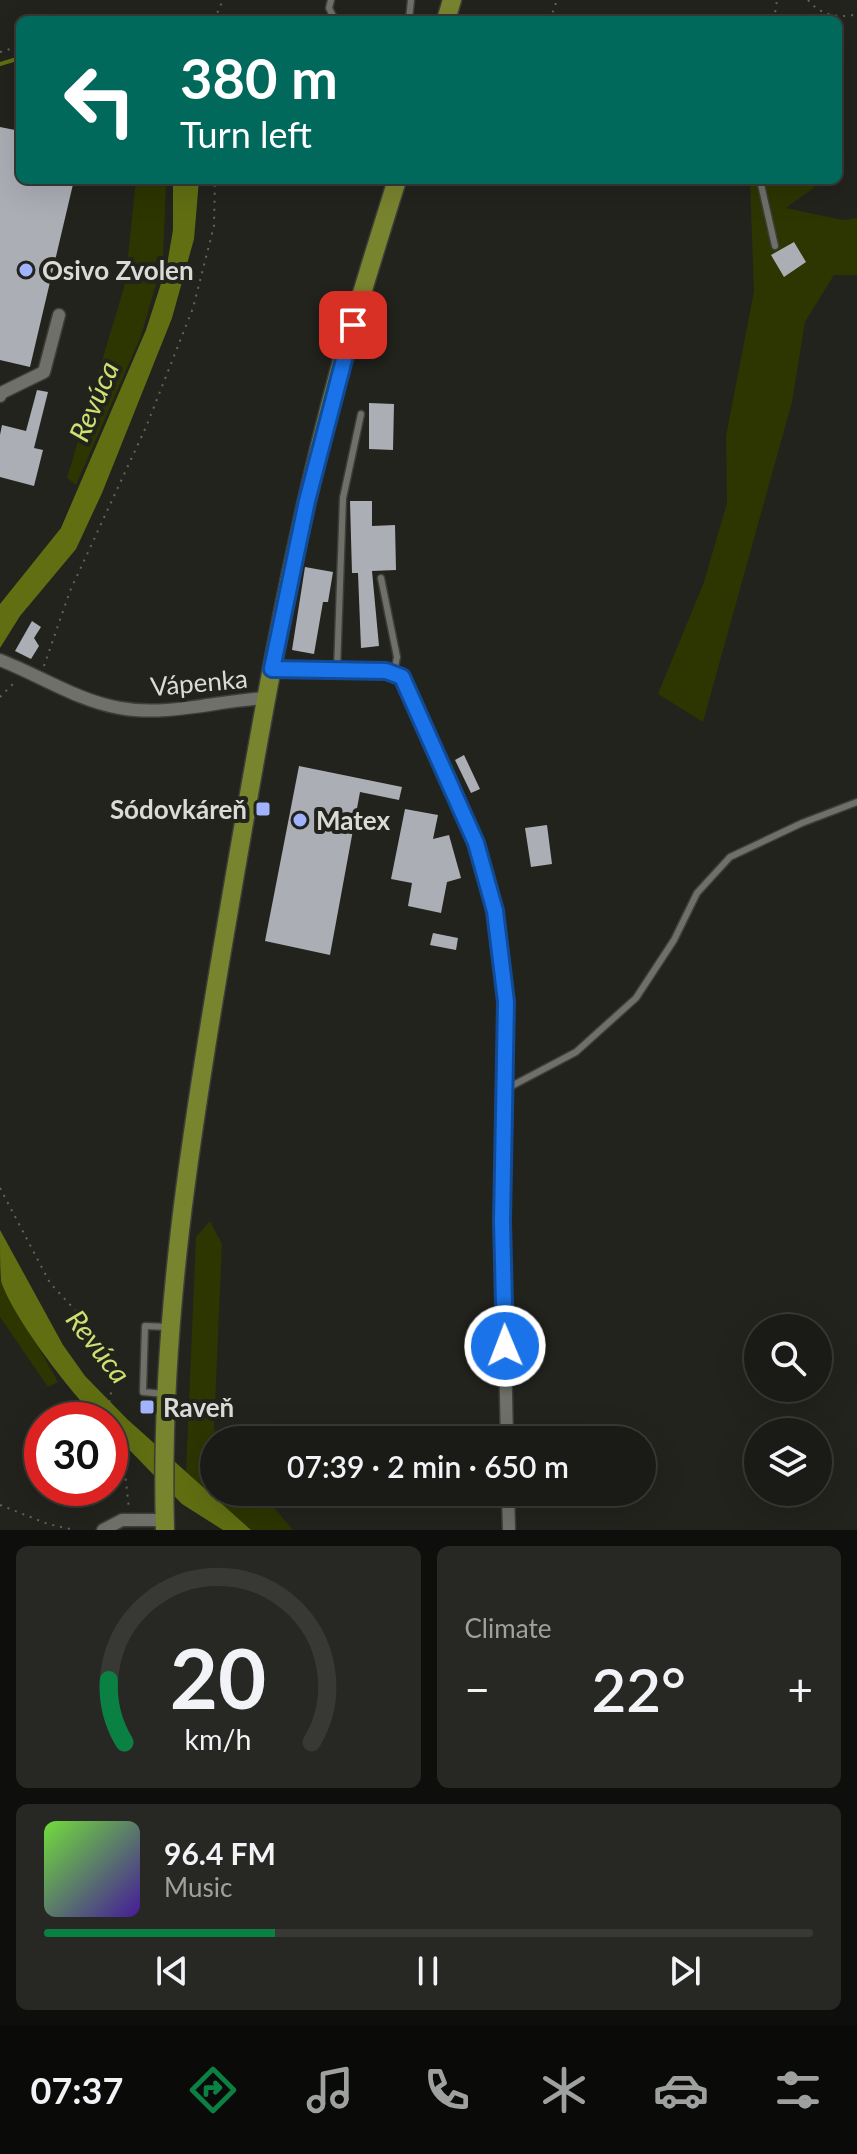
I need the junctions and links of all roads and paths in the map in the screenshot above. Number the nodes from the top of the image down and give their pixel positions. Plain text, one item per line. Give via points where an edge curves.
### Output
1 (808, 0) edge
2 (837, 16) edge
3 (215, 184) edge
4 (396, 184) edge
5 (761, 184) edge
6 (775, 246) dead end
7 (59, 315) dead end
8 (0, 394) edge
9 (361, 414) dead end
10 (381, 578) dead end
11 (3, 661) edge
12 (272, 669) junction
13 (337, 670) junction
14 (25, 671) junction
15 (394, 673) junction
16 (39, 677) junction
17 (0, 697) edge
18 (267, 698) junction
19 (857, 802) edge
20 (504, 1090) junction
21 (0, 1188) edge
22 (109, 1402) edge
23 (507, 1426) edge
24 (128, 1501) edge
25 (0, 1505) edge
26 (508, 1506) edge
27 (164, 1518) edge
28 (130, 1519) junction
29 (75, 1530) edge
30 (103, 1530) edge
31 (509, 1530) edge

1 - 2 path via 816,9
3 - 16 path via 214,226 193,308 146,427 70,591
4 - 12 main road via 325,428
5 - 6 lane
7 - 8 street via 44,372
9 - 13 lane via 343,498
10 - 15 lane via 397,657
11 - 14 street, Vápenka
12 - 13 street
12 - 18 main road
13 - 15 street
14 - 16 street, Vápenka
14 - 17 path
15 - 20 street via 406,682 453,788 495,911 506,1002
16 - 18 street, Vápenka via 123,709
18 - 27 main road via 188,1149 168,1327
19 - 20 lane via 730,857 697,893 636,998 576,1052
20 - 23 street
21 - 22 path via 50,1283 109,1353 115,1371
24 - 28 path
25 - 29 path
26 - 31 street
27 - 28 street
28 - 30 street

